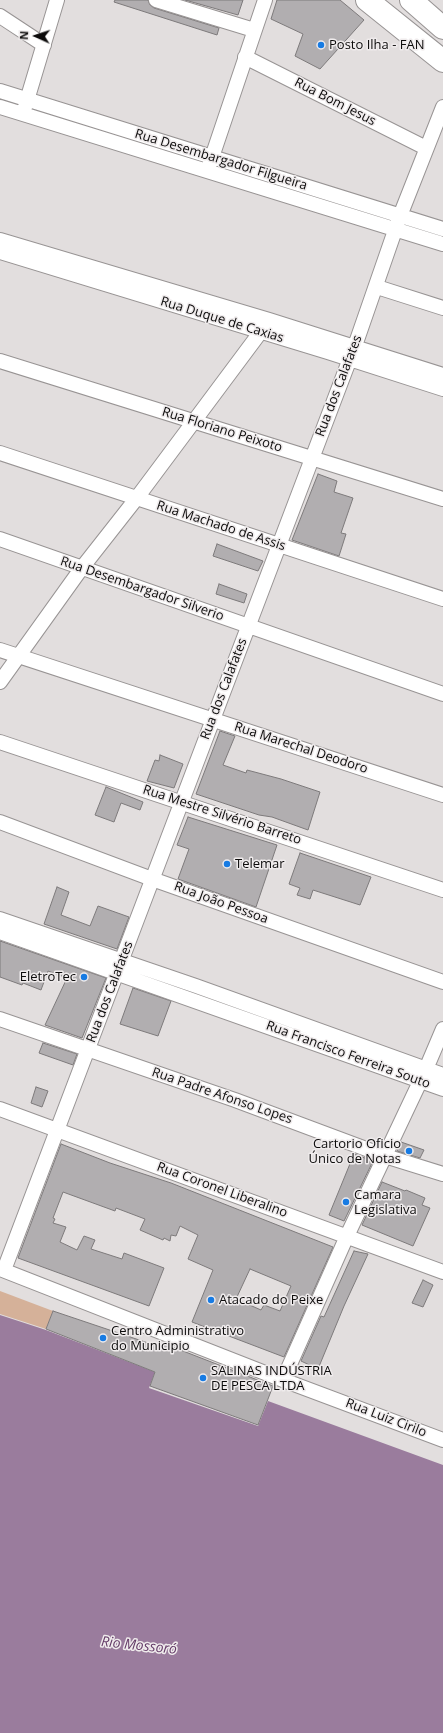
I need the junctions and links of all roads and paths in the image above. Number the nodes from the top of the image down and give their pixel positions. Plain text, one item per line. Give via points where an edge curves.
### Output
1 (57, 0) edge
2 (156, 0) edge
3 (264, 0) edge
4 (367, 0) edge
5 (411, 0) edge
6 (0, 16) edge
7 (443, 28) edge
8 (254, 30) junction
9 (44, 45) junction
10 (245, 57) junction
11 (443, 61) edge
12 (0, 91) edge
13 (27, 99) junction
14 (0, 107) edge
15 (443, 107) edge
16 (23, 114) junction
17 (426, 148) junction
18 (212, 157) junction
19 (207, 170) junction
20 (400, 216) junction
21 (443, 229) edge
22 (395, 230) junction
23 (0, 240) edge
24 (443, 244) edge
25 (0, 252) edge
26 (377, 287) junction
27 (443, 308) edge
28 (269, 320) junction
29 (260, 332) junction
30 (352, 353) junction
31 (0, 361) edge
32 (443, 375) edge
33 (443, 389) edge
34 (193, 422) junction
35 (0, 453) edge
36 (312, 458) junction
37 (136, 498) junction
38 (443, 499) edge
39 (0, 539) edge
40 (278, 545) junction
41 (81, 568) junction
42 (443, 599) edge
43 (248, 626) junction
44 (0, 650) edge
45 (19, 656) junction
46 (0, 682) edge
47 (443, 694) edge
48 (212, 719) junction
49 (0, 742) edge
50 (443, 795) edge
51 (180, 802) junction
52 (0, 822) edge
53 (152, 879) junction
54 (443, 890) edge
55 (0, 919) edge
56 (0, 932) edge
57 (33, 937) junction
58 (122, 960) junction
59 (116, 974) junction
60 (443, 982) edge
61 (255, 1014) junction
62 (0, 1019) edge
63 (443, 1029) edge
64 (88, 1050) junction
65 (423, 1075) junction
66 (443, 1075) edge
67 (443, 1089) edge
68 (0, 1109) edge
69 (56, 1129) junction
70 (385, 1156) junction
71 (443, 1174) edge
72 (347, 1236) junction
73 (2, 1270) edge
74 (443, 1272) edge
75 (283, 1380) junction
76 (443, 1440) edge

1 - 9 street
2 - 8 street
3 - 8 street
4 - 11 main road
5 - 7 main road
6 - 9 street
8 - 10 street
9 - 13 street
10 - 17 street, Rua Bom Jesus
10 - 18 street
12 - 13 street, Rua Desembargador Filgueira
13 - 16 street
13 - 18 street, Rua Desembargador Filgueira
14 - 16 street, Rua Desembargador Filgueira
15 - 17 street, Rua dos Calafates
16 - 19 street, Rua Desembargador Filgueira
17 - 20 street, Rua dos Calafates
18 - 19 street
18 - 20 street, Rua Desembargador Filgueira
19 - 22 street, Rua Desembargador Filgueira
20 - 21 street, Rua Desembargador Filgueira
20 - 22 street, Rua dos Calafates
22 - 24 street, Rua Desembargador Filgueira
22 - 26 street, Rua dos Calafates
23 - 28 street, Rua Duque de Caxias
25 - 29 street, Rua Duque de Caxias
26 - 27 street
26 - 30 street, Rua dos Calafates
28 - 29 street
28 - 30 street, Rua Duque de Caxias
29 - 30 street, Rua Duque de Caxias
29 - 34 street
30 - 32 street, Rua Duque de Caxias
30 - 33 street, Rua Duque de Caxias
30 - 36 street, Rua dos Calafates
31 - 34 street, Rua Floriano Peixoto
34 - 36 street, Rua Floriano Peixoto
34 - 37 street
35 - 37 street, Rua Machado de Assis
36 - 38 street, Rua Floriano Peixoto
36 - 40 street, Rua dos Calafates
37 - 40 street, Rua Machado de Assis
37 - 41 street
39 - 41 street, Rua Desembargador Silverio
40 - 42 street, Rua Machado de Assis
40 - 43 street, Rua dos Calafates
41 - 43 street, Rua Desembargador Silverio
41 - 45 street
43 - 47 street, Rua Desembargador Silverio
43 - 48 street, Rua dos Calafates
44 - 45 street, Rua Marechal Deodoro
45 - 46 street
45 - 48 street, Rua Marechal Deodoro
48 - 50 street, Rua Marechal Deodoro
48 - 51 street, Rua dos Calafates
49 - 51 street, Rua Mestre Silvério Barreto
51 - 53 street, Rua dos Calafates
51 - 54 street, Rua Mestre Silvério Barreto
52 - 53 street, Rua João Pessoa
53 - 58 street, Rua dos Calafates
53 - 60 street, Rua João Pessoa
55 - 57 street, Rua Francisco Ferreira Souto
56 - 57 street, Rua Francisco Ferreira Souto
57 - 58 street, Rua Francisco Ferreira Souto
57 - 59 street, Rua Francisco Ferreira Souto
58 - 59 street, Rua dos Calafates
58 - 61 street, Rua Francisco Ferreira Souto
59 - 61 street, Rua Francisco Ferreira Souto
59 - 64 street, Rua dos Calafates
61 - 65 street, Rua Francisco Ferreira Souto
62 - 64 street, Rua Padre Afonso Lopes
63 - 65 street
64 - 69 street, Rua dos Calafates
64 - 70 street, Rua Padre Afonso Lopes via 235,1100
65 - 66 street, Rua Francisco Ferreira Souto
65 - 67 street, Rua Francisco Ferreira Souto
65 - 70 street
68 - 69 street, Rua Coronel Liberalino
69 - 72 street, Rua Coronel Liberalino
69 - 73 street, Rua dos Calafates
70 - 71 street, Rua Padre Afonso Lopes
70 - 72 street
72 - 74 street, Rua Coronel Liberalino
72 - 75 street
73 - 75 street, Rua Luiz Cirilo
75 - 76 street, Rua Luiz Cirilo

